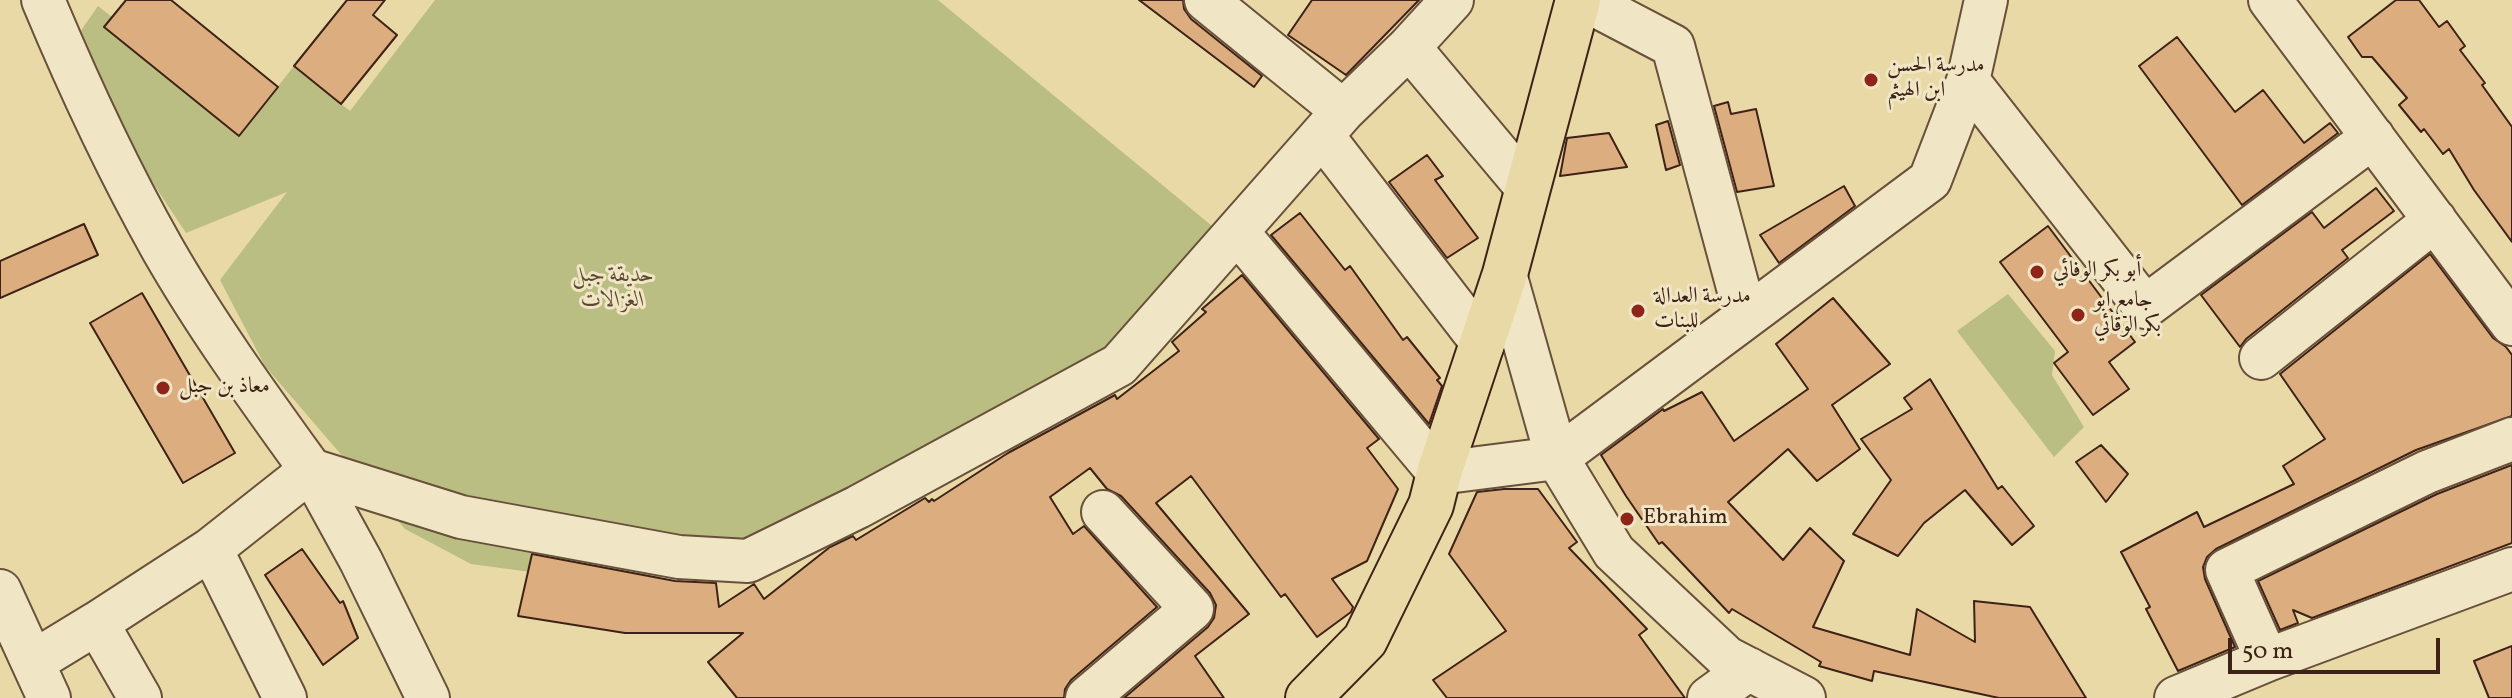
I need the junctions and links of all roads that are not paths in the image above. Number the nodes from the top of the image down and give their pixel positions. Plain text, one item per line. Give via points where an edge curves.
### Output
1 (43, 0) edge
2 (1206, 0) edge
3 (1452, 0) edge
4 (1578, 0) edge
5 (1585, 0) edge
6 (1986, 0) edge
7 (2270, 0) edge
8 (1409, 47) junction
9 (1968, 81) junction
10 (1333, 123) junction
11 (2373, 137) junction
12 (1528, 189) junction
13 (2435, 220) junction
14 (1238, 233) junction
15 (1505, 274) junction
16 (1746, 317) junction
17 (2512, 324) edge
18 (1483, 344) junction
19 (2261, 358) dead end
20 (2512, 439) edge
21 (1557, 458) junction
22 (311, 470) junction
23 (1439, 473) junction
24 (1103, 512) dead end
25 (211, 549) junction
26 (2512, 569) edge
27 (0, 591) edge
28 (97, 623) junction
29 (2267, 660) junction
30 (1749, 669) junction
31 (41, 680) edge
32 (140, 698) edge
33 (285, 698) edge
34 (428, 698) edge
35 (1087, 698) edge
36 (1308, 698) edge
37 (1709, 698) edge
38 (1804, 698) edge
39 (2176, 698) edge

1 - 22 street via 80,88 162,248
2 - 10 street
3 - 8 street
4 - 12 main road
5 - 16 street via 1673,46
6 - 9 street
7 - 11 street
8 - 10 street
8 - 12 street
9 - 11 street via 2145,307
9 - 16 street via 1930,180
10 - 14 street
10 - 18 street
11 - 13 street
12 - 15 main road
13 - 17 street
13 - 19 street
14 - 22 street via 1119,365 748,561 679,557 461,517
14 - 23 street
15 - 18 main road
15 - 21 street
16 - 21 street
18 - 23 main road
20 - 29 street via 2427,472 2227,570
21 - 23 street
21 - 30 street via 1614,552 1727,658
22 - 25 street
22 - 34 street
23 - 36 main road via 1431,505 1365,640
24 - 35 street via 1192,609
25 - 28 street
25 - 33 street
26 - 29 street
27 - 31 street
28 - 31 street
28 - 32 street
29 - 39 street
30 - 37 street
30 - 38 street

